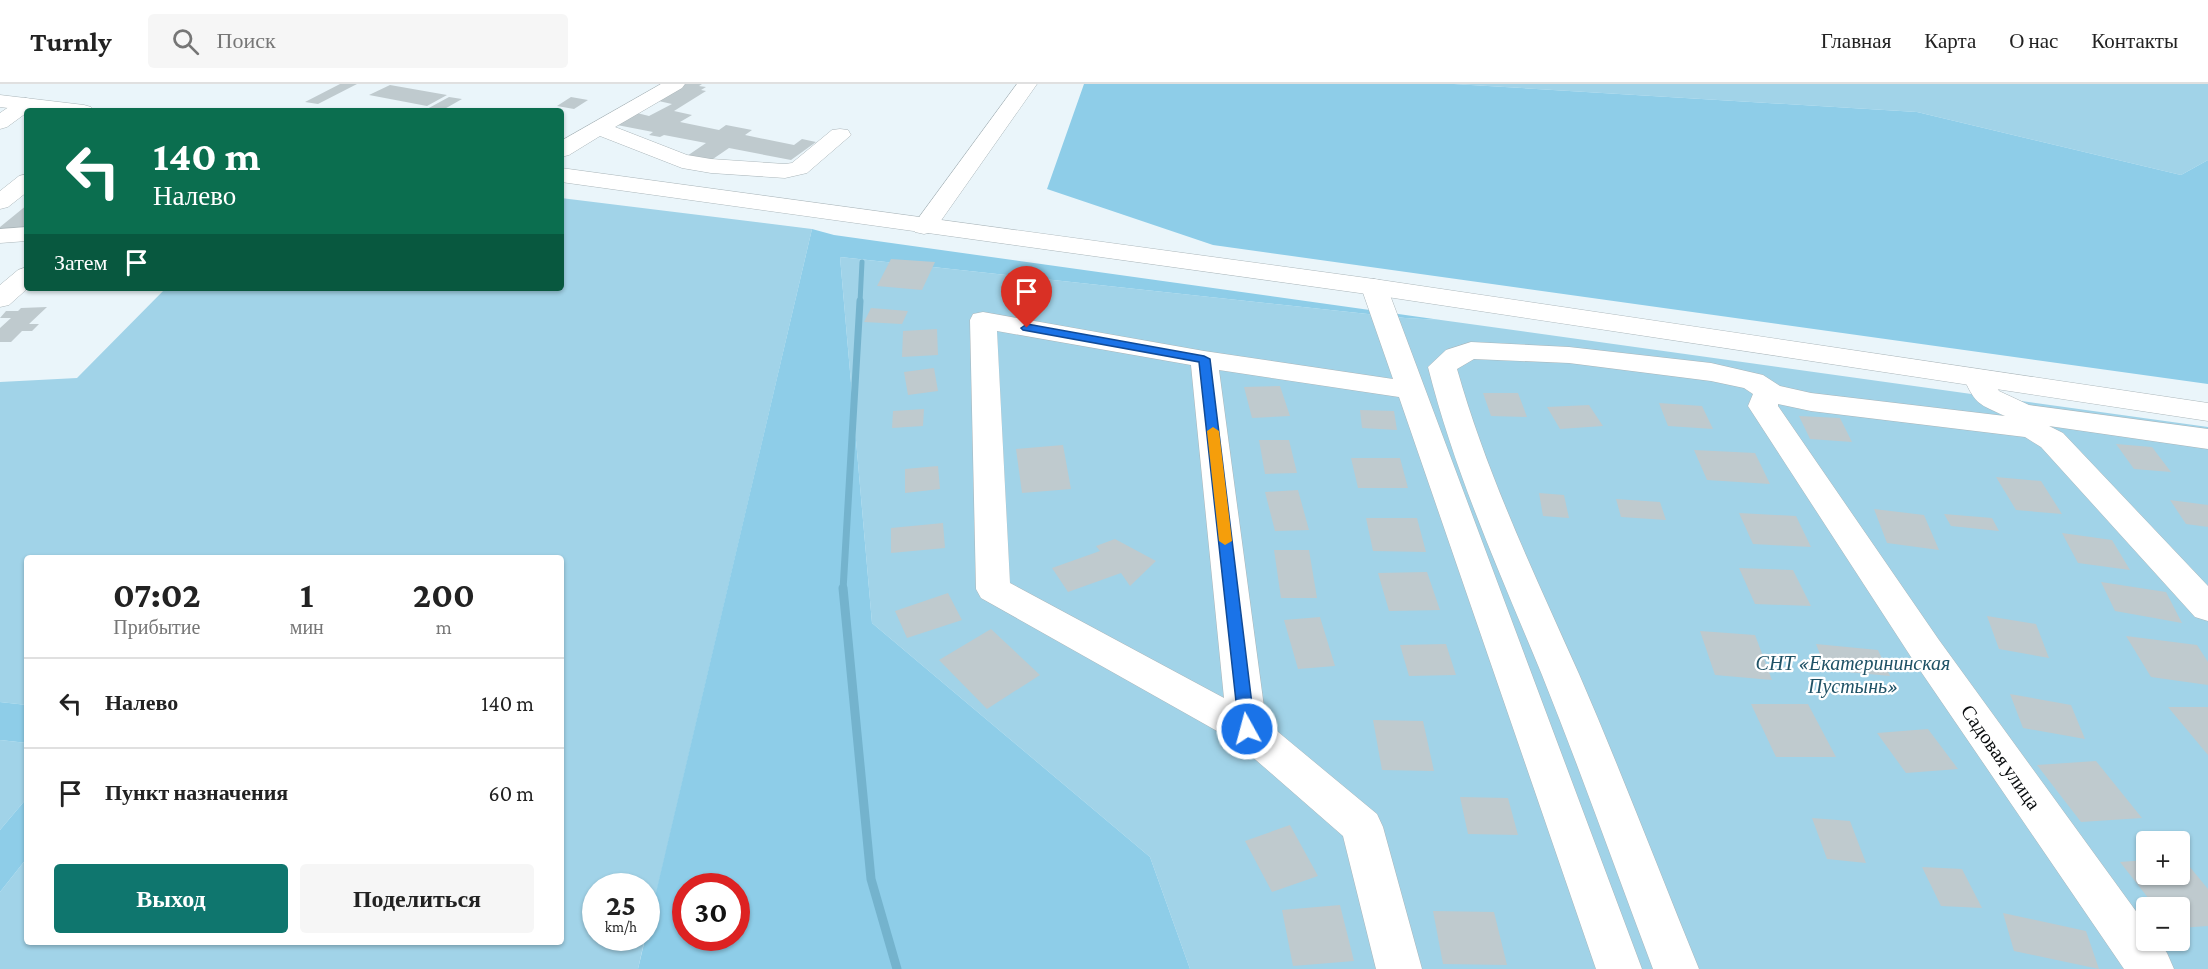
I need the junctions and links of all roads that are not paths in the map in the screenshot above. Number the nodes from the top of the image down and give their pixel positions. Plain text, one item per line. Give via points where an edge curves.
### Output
1 (675, 84) edge
2 (1027, 84) edge
3 (0, 101) edge
4 (26, 104) junction
5 (59, 108) edge
6 (0, 123) edge
7 (598, 128) junction
8 (840, 135) dead end
9 (564, 148) edge
10 (564, 175) edge
11 (24, 183) edge
12 (0, 202) edge
13 (924, 227) junction
14 (24, 234) edge
15 (0, 236) edge
16 (24, 278) edge
17 (1374, 287) junction
18 (0, 299) edge
19 (1204, 359) junction
20 (1978, 379) junction
21 (1409, 390) junction
22 (1770, 393) junction
23 (2208, 412) edge
24 (2027, 421) junction
25 (2208, 439) edge
26 (2208, 608) edge
27 (1247, 729) junction
28 (1399, 969) edge
29 (1619, 969) edge
30 (1676, 969) edge
31 (2151, 969) edge

1 - 7 street
2 - 13 street
3 - 4 street
4 - 5 street
4 - 6 street
7 - 8 street via 682,161 785,171 799,168
7 - 9 street
10 - 13 street
11 - 12 street
13 - 17 street
14 - 15 street
16 - 18 street
17 - 20 street
17 - 21 street
19 - 21 street
19 - 27 street
19 - 27 street via 983,320 993,589
20 - 23 street
20 - 24 street via 1987,397
21 - 29 street
22 - 24 street via 1811,402
22 - 30 street via 1753,381 1711,372 1569,355 1472,350 1442,367 1458,426 1501,538 1561,676
22 - 31 street, Садовая улица via 1763,406 1926,650
24 - 25 street
24 - 26 street via 2052,440
27 - 28 street via 1362,827

